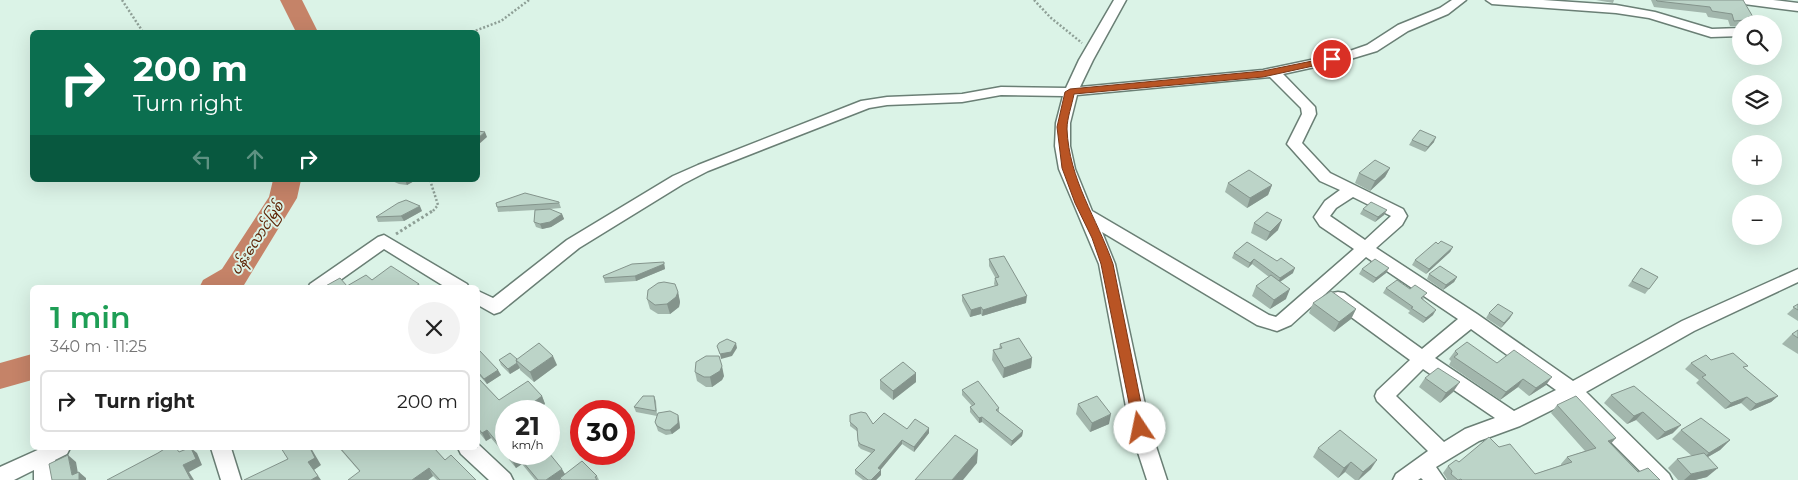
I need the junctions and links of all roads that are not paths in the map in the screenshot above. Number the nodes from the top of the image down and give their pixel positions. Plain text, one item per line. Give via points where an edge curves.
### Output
1 (1120, 0) edge
2 (1460, 0) edge
3 (1492, 0) edge
4 (1744, 0) edge
5 (1764, 2) edge
6 (1798, 7) edge
7 (1732, 32) edge
8 (1273, 72) junction
9 (1070, 92) junction
10 (1353, 190) junction
11 (1086, 215) junction
12 (1365, 250) junction
13 (1798, 275) edge
14 (320, 285) edge
15 (456, 285) edge
16 (1322, 287) junction
17 (480, 298) edge
18 (1471, 320) junction
19 (1422, 359) junction
20 (1572, 391) junction
21 (1513, 420) junction
22 (222, 450) edge
23 (470, 450) edge
24 (53, 451) edge
25 (1442, 452) junction
26 (1422, 465) junction
27 (0, 477) edge
28 (44, 480) edge
29 (231, 480) edge
30 (503, 480) edge
31 (1157, 480) edge
32 (1403, 480) edge
33 (1435, 480) edge
34 (1662, 480) edge

1 - 9 street
2 - 8 street via 1444,12 1403,28 1372,48
3 - 7 street via 1616,9 1651,15 1711,33
4 - 5 street
5 - 6 street
8 - 9 street
8 - 10 street via 1308,107 1309,114 1294,144 1325,177
9 - 11 street via 1062,127 1064,148 1067,168
9 - 17 street via 1001,91 962,98 866,104 678,180 573,244 494,307
10 - 12 street via 1337,198 1322,217
10 - 12 street via 1399,216
11 - 16 street via 1263,320 1277,324 1285,320
11 - 31 street via 1107,264 1140,428
12 - 16 street
12 - 18 street
13 - 20 street via 1688,326
14 - 15 street via 384,241
16 - 19 street
18 - 19 street
18 - 20 street
19 - 21 street
19 - 25 street via 1384,396
20 - 21 street
20 - 34 street
21 - 25 street via 1472,435
22 - 29 street
23 - 30 street
24 - 27 street
24 - 28 street
25 - 26 street
26 - 32 street
26 - 33 street

